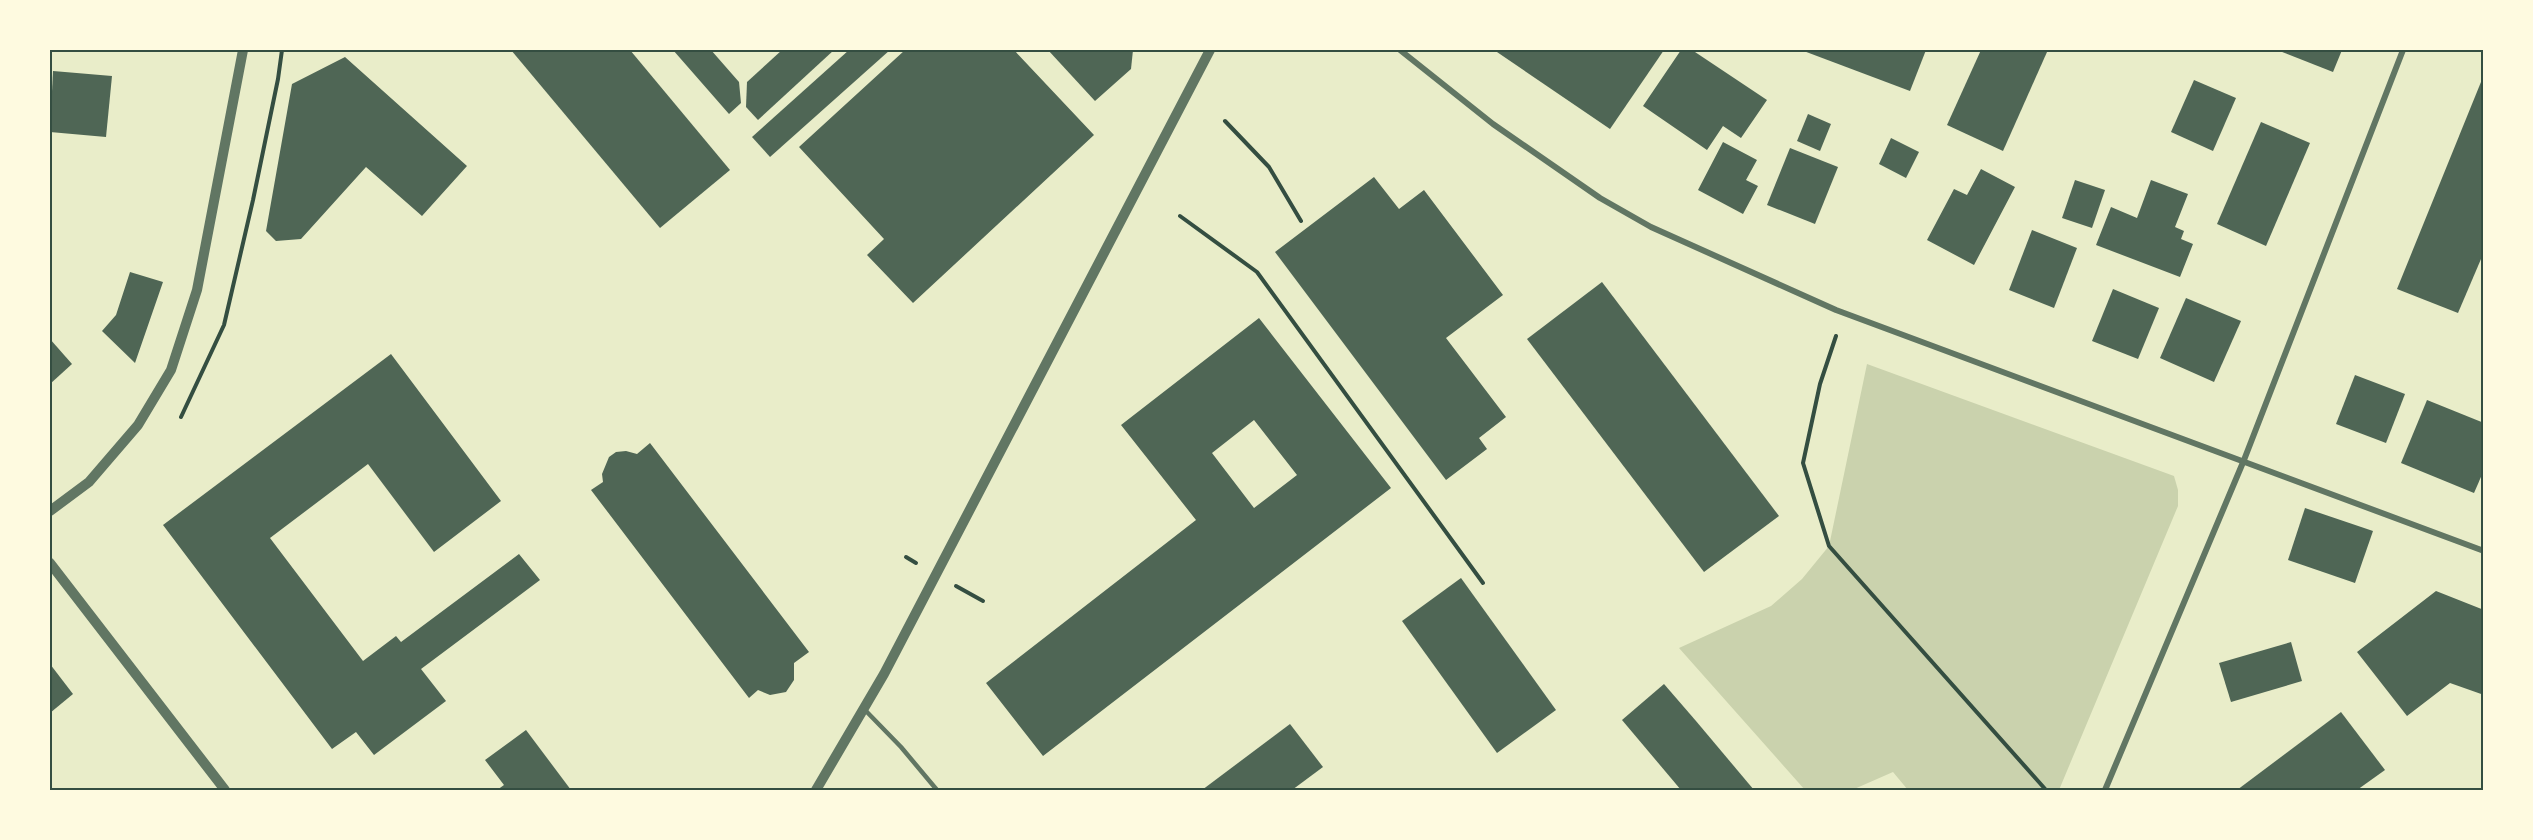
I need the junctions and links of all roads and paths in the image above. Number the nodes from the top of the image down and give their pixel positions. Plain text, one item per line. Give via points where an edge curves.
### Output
1 (243, 50) edge
2 (282, 50) edge
3 (1210, 50) edge
4 (1400, 50) edge
5 (2403, 50) edge
6 (1225, 122) dead end
7 (1180, 216) dead end
8 (1301, 221) dead end
9 (1836, 336) dead end
10 (181, 417) dead end
11 (2244, 460) junction
12 (50, 511) edge
13 (2484, 551) edge
14 (50, 563) edge
15 (1483, 583) dead end
16 (864, 710) junction
17 (225, 790) edge
18 (816, 790) edge
19 (937, 790) edge
20 (2046, 790) edge
21 (2105, 790) edge

1 - 12 street via 197,290 171,370 138,425 89,482
2 - 10 path via 244,245 224,325
3 - 16 street
4 - 11 street via 1493,124 1600,198 1651,227 1836,310
5 - 11 street
6 - 8 path via 1269,167
7 - 15 path via 1257,272
9 - 20 path via 1820,384 1803,463 1829,546
11 - 13 street
11 - 21 street
14 - 17 street
16 - 18 street
16 - 19 lane

